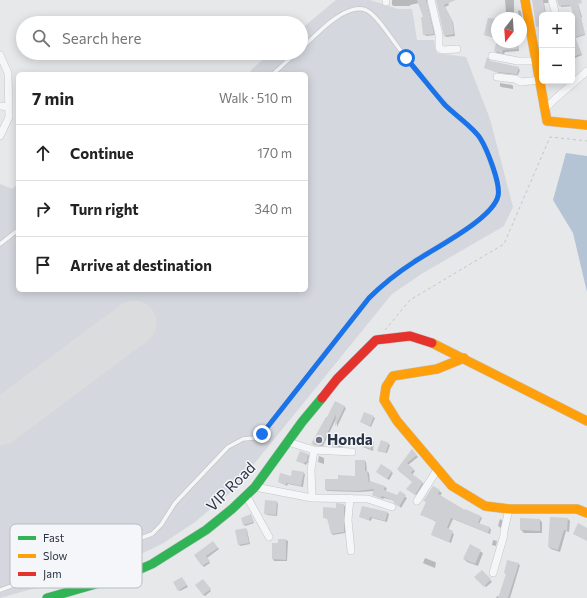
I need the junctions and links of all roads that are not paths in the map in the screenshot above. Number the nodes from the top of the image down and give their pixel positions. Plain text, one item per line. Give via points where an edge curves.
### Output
1 (431, 0) edge
2 (525, 0) edge
3 (552, 0) edge
4 (555, 12) edge
5 (308, 43) edge
6 (456, 49) dead end
7 (0, 55) edge
8 (492, 56) dead end
9 (538, 58) edge
10 (288, 60) edge
11 (539, 69) edge
12 (587, 71) edge
13 (275, 72) edge
14 (497, 77) dead end
15 (539, 80) edge
16 (541, 84) edge
17 (0, 106) edge
18 (9, 107) junction
19 (545, 109) junction
20 (587, 125) edge
21 (0, 136) edge
22 (16, 232) edge
23 (0, 244) edge
24 (464, 358) junction
25 (587, 421) edge
26 (288, 442) junction
27 (314, 450) junction
28 (352, 452) dead end
29 (437, 470) junction
30 (255, 487) junction
31 (246, 495) junction
32 (312, 498) junction
33 (350, 498) junction
34 (417, 501) dead end
35 (392, 506) dead end
36 (509, 509) junction
37 (587, 513) edge
38 (269, 537) dead end
39 (142, 538) edge
40 (351, 551) dead end
41 (142, 568) edge
42 (493, 573) dead end
43 (10, 586) edge
44 (87, 588) edge
45 (0, 590) edge
46 (66, 595) edge
47 (47, 598) edge

1 - 6 street via 439,48
2 - 9 main road
3 - 4 street
5 - 39 lane via 344,13 355,9 366,10 376,18 445,105 479,137 487,151 498,187 498,196 480,219 385,282 369,298 262,434 243,439 228,447 175,503 162,525 152,534
7 - 18 street via 8,73
8 - 9 street via 518,61
9 - 11 main road
10 - 13 lane
12 - 19 street
14 - 15 street via 521,82
16 - 19 main road
17 - 18 street
18 - 21 street via 9,117
19 - 20 main road via 547,121
22 - 23 lane
24 - 25 main road
24 - 26 main road, VIP Road via 410,336 376,340 337,379
24 - 29 main road via 437,369 393,376 386,387 384,400 397,421
26 - 27 street
26 - 30 main road, VIP Road
27 - 28 street
27 - 32 street via 311,470
29 - 34 street
29 - 36 main road via 452,486 485,506
30 - 31 main road, VIP Road
30 - 32 street
31 - 38 street
31 - 41 main road, VIP Road via 206,530
32 - 33 street
33 - 35 street via 368,499
33 - 40 street via 348,520
36 - 37 main road via 576,508
36 - 42 street
43 - 45 lane
44 - 46 main road, VIP Road
46 - 47 main road, VIP Road

